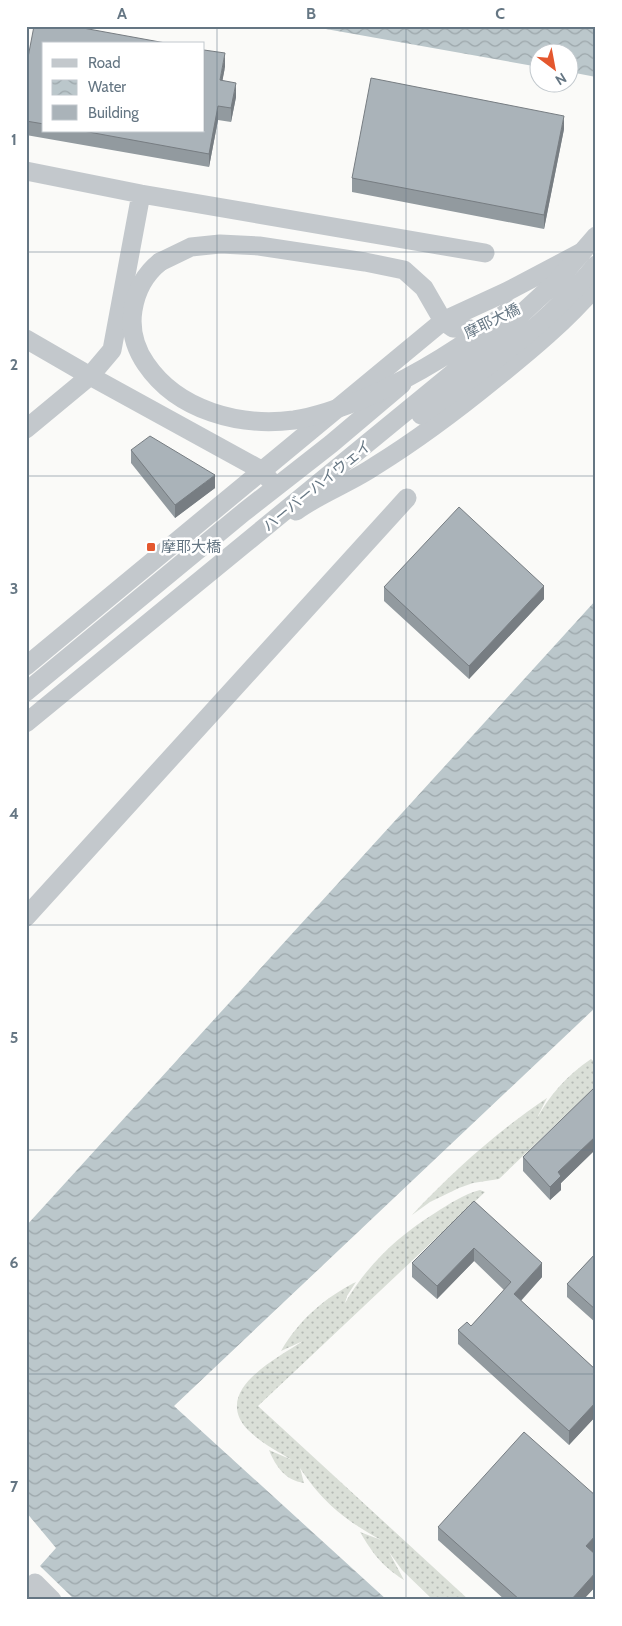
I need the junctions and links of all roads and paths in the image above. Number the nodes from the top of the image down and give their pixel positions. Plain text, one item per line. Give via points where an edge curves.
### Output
1 (26, 171) edge
2 (141, 194) junction
3 (596, 224) edge
4 (596, 236) edge
5 (596, 244) edge
6 (485, 252) dead end
7 (596, 266) edge
8 (596, 286) edge
9 (442, 321) junction
10 (471, 330) junction
11 (26, 339) edge
12 (90, 376) junction
13 (26, 429) edge
14 (261, 470) junction
15 (276, 487) junction
16 (407, 498) dead end
17 (79, 649) junction
18 (26, 666) edge
19 (26, 692) edge
20 (26, 723) edge
21 (26, 732) edge
22 (26, 917) edge
23 (26, 1591) edge
24 (52, 1600) edge

1 - 2 street
2 - 6 street
2 - 12 street via 112,350
3 - 9 street, bridge via 555,270 456,350 416,374 355,402 295,420 240,419 216,414 183,400 154,375 141,357 135,342 132,316 139,288 160,262 192,246 220,244 259,246 404,270 424,288
4 - 20 street, ハーバーハイウェイ, bridge via 556,281 492,341
5 - 9 street, 摩耶大橋 via 506,292
7 - 10 street, 摩耶大橋
7 - 21 street, ハーバーハイウェイ, bridge via 554,310 507,351 338,478
8 - 17 street via 550,334 432,428 375,466 306,504 161,612
9 - 10 street via 453,328
9 - 14 street, 摩耶大橋
10 - 15 street, 摩耶大橋 via 454,340
11 - 12 street
12 - 13 street
12 - 14 street
14 - 15 street
14 - 18 street, 摩耶大橋
15 - 17 street, 摩耶大橋
16 - 22 street
17 - 19 street, 摩耶大橋
23 - 24 street via 35,1583

